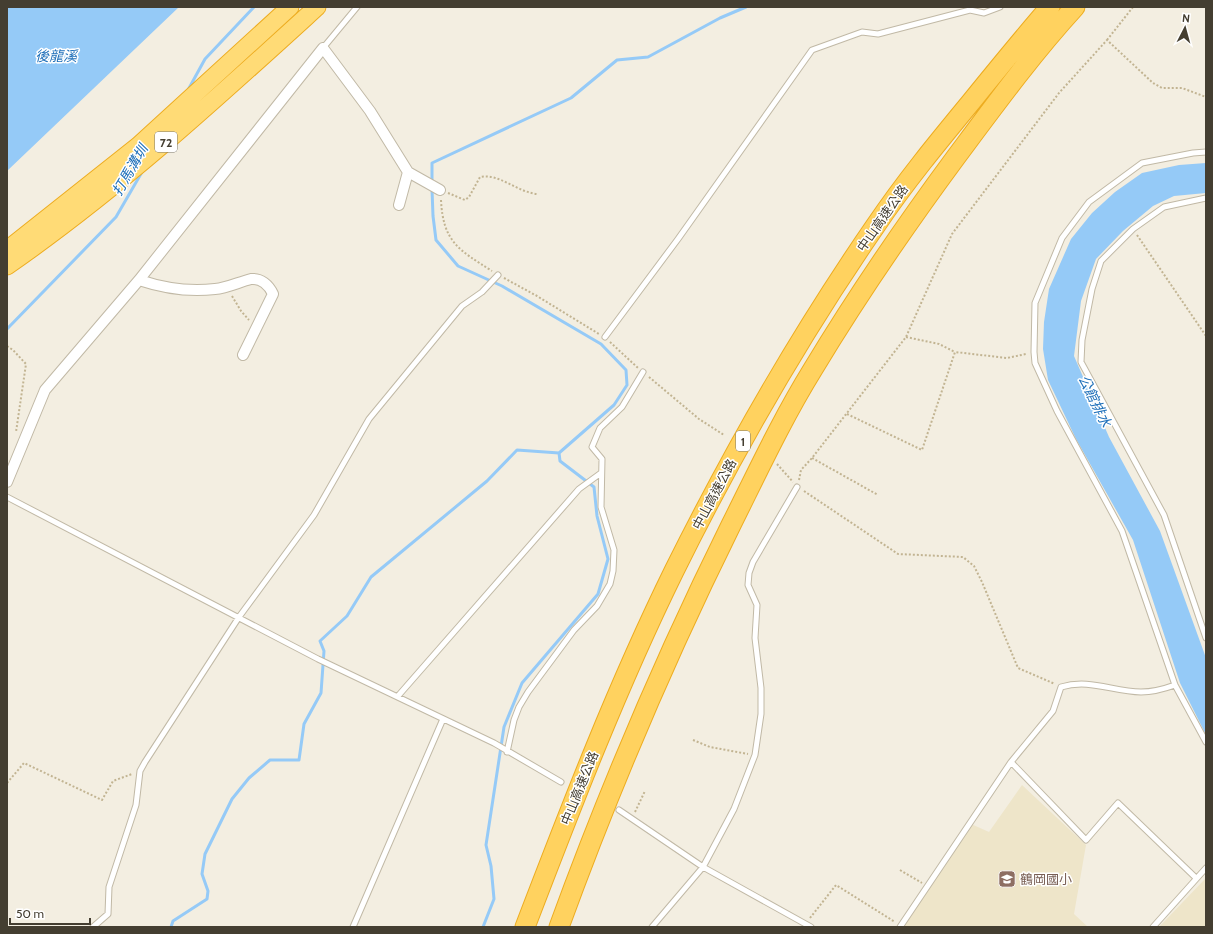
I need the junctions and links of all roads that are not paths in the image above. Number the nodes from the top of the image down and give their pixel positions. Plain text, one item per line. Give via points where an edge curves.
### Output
1 (290, 7) edge
2 (317, 7) edge
3 (357, 7) edge
4 (1000, 7) edge
5 (1050, 7) edge
6 (1075, 7) edge
7 (323, 48) junction
8 (1206, 152) edge
9 (408, 172) junction
10 (440, 190) road end
11 (1206, 198) edge
12 (399, 205) dead end
13 (7, 250) edge
14 (7, 266) edge
15 (498, 275) road end
16 (139, 280) junction
17 (604, 337) road end
18 (243, 355) dead end
19 (643, 372) road end
20 (601, 473) junction
21 (7, 482) edge
22 (798, 487) road end
23 (7, 497) edge
24 (239, 617) junction
25 (1206, 638) edge
26 (1175, 685) junction
27 (398, 696) junction
28 (443, 719) junction
29 (1206, 742) edge
30 (507, 752) junction
31 (1011, 762) junction
32 (561, 782) dead end
33 (619, 810) dead end
34 (703, 866) junction
35 (1206, 868) edge
36 (1196, 878) junction
37 (901, 926) edge
38 (93, 927) edge
39 (353, 927) edge
40 (524, 927) edge
41 (559, 927) edge
42 (652, 927) edge
43 (811, 927) edge
44 (1153, 927) edge

1 - 13 highway, 72 via 138,146
2 - 14 highway, 72 via 147,159 93,203
3 - 7 lane
4 - 17 lane via 984,13 970,10 878,34 862,32 812,50
5 - 40 highway, 中山高速公路 / 1 via 931,151 877,223 780,376 732,460 673,573 580,784
6 - 41 highway, 中山高速公路 / 1 via 1000,98 897,238 811,371 729,529 653,691 583,861
7 - 9 street via 370,111
7 - 16 street
8 - 26 lane via 1193,152 1142,163 1089,202 1062,238 1035,303 1036,362 1057,411 1122,531
9 - 10 street
9 - 12 street
11 - 25 lane via 1164,207 1133,229 1101,261 1092,289 1081,362 1164,515
15 - 24 lane via 482,292 462,306 369,419 314,515
16 - 18 street via 161,288 216,289 256,278 263,281 273,294
16 - 21 street via 45,390
19 - 20 lane via 622,407 600,428 592,447 602,459
20 - 27 lane via 579,489
20 - 30 lane via 600,507 614,550 610,584 597,606 574,630 528,692 514,720
22 - 34 lane via 749,573 748,585 757,604 755,638 761,688 761,714 755,756 734,809
23 - 24 lane
24 - 27 lane via 318,659
24 - 38 lane via 140,771 136,805 110,887 108,914
26 - 29 lane
26 - 31 lane via 1162,690 1141,692 1074,683 1061,687 1053,711
27 - 28 lane
28 - 30 lane
28 - 39 lane
30 - 32 lane
31 - 36 lane via 1086,840 1118,803
31 - 37 lane
33 - 34 lane
34 - 42 lane
34 - 43 lane
35 - 36 lane
36 - 44 lane

